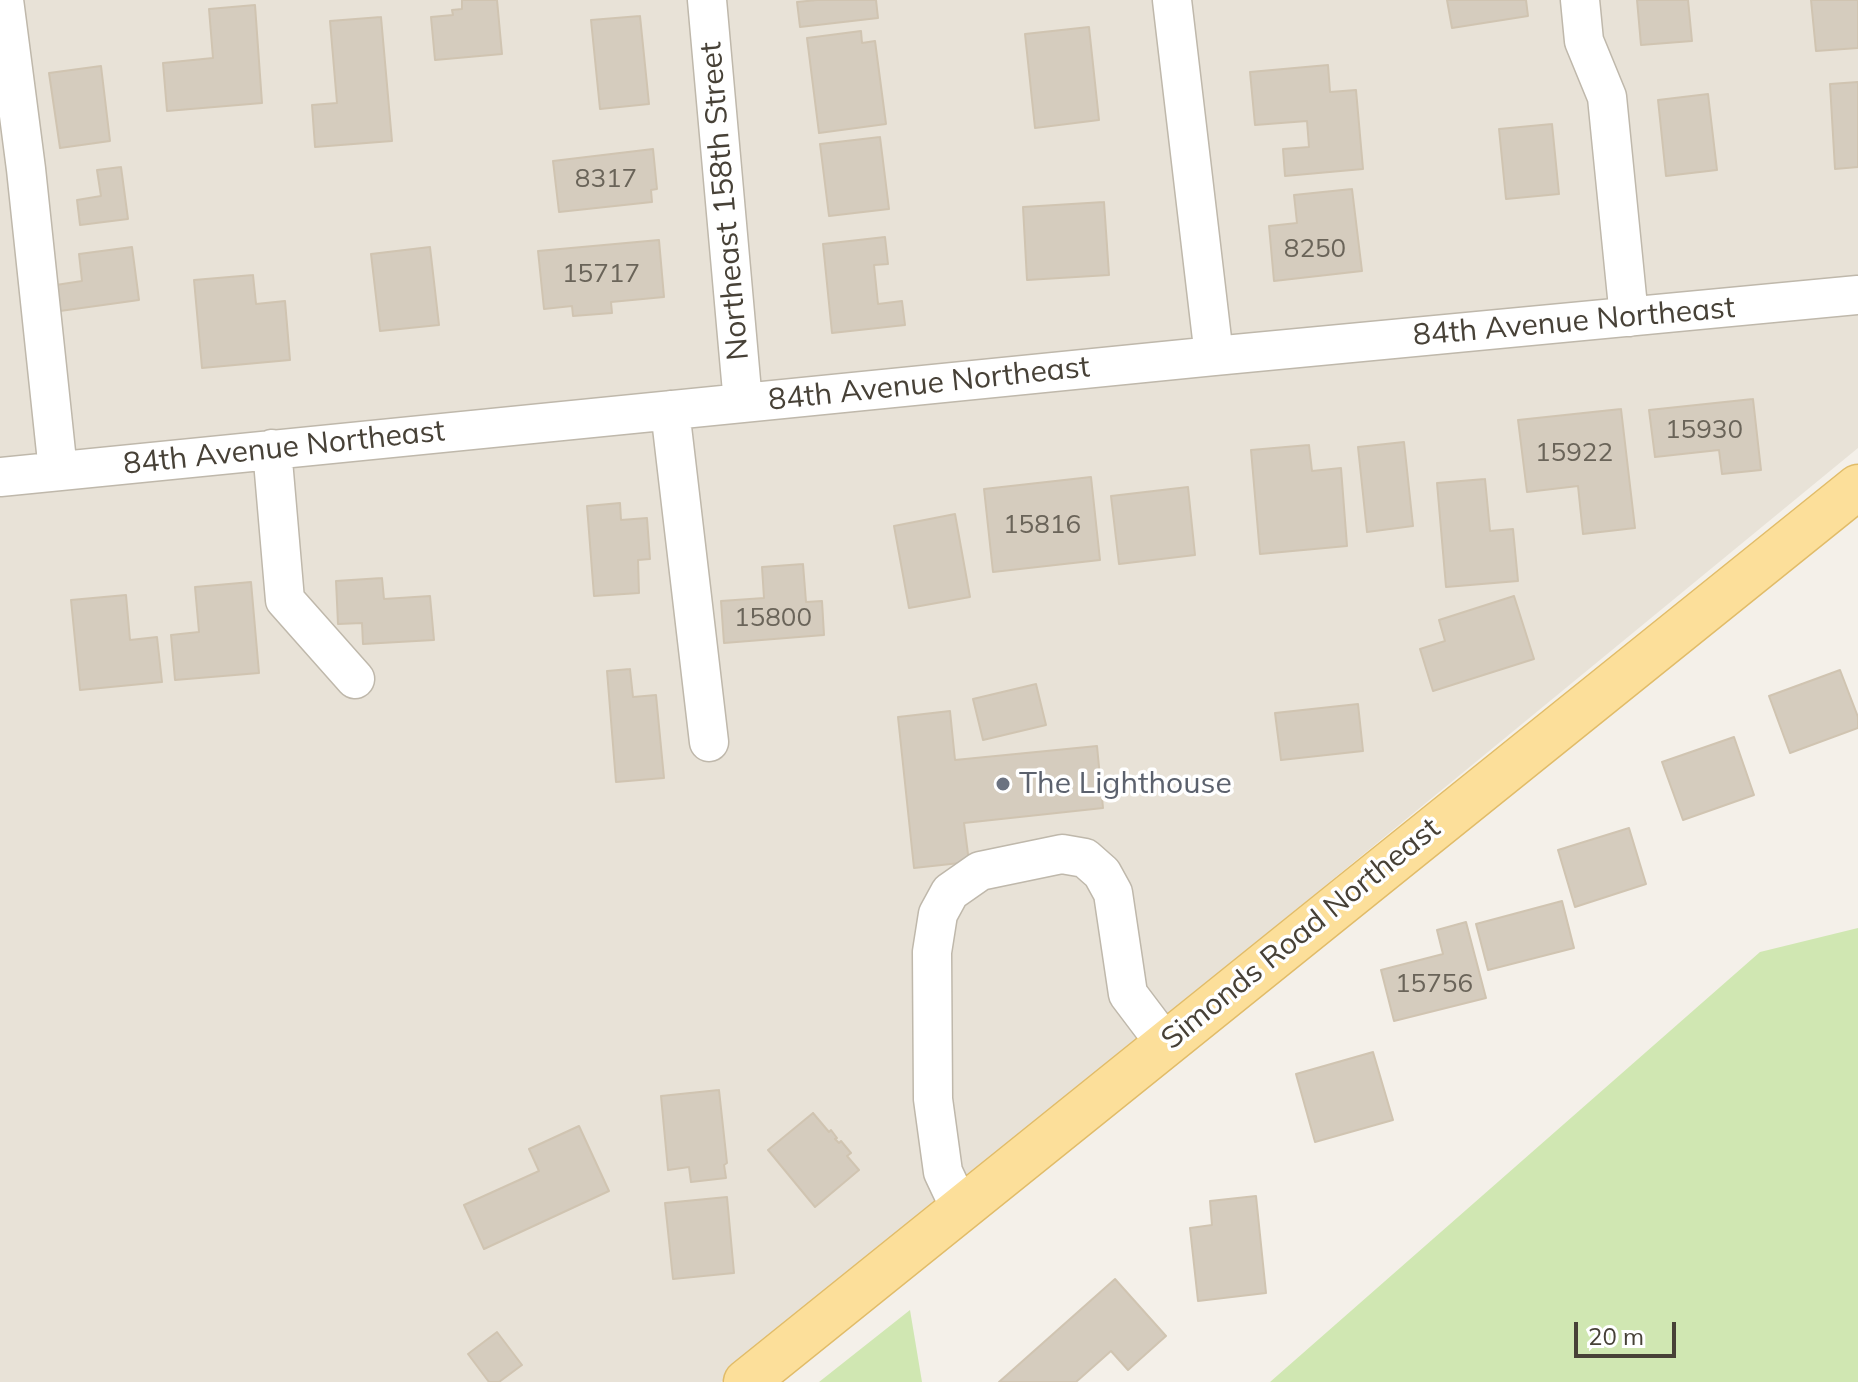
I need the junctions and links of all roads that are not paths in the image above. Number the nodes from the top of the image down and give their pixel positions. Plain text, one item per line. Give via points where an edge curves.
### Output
1 (4, 0) edge
2 (707, 0) edge
3 (1172, 0) edge
4 (1580, 0) edge
5 (1858, 295) edge
6 (1629, 317) junction
7 (1214, 356) junction
8 (743, 403) junction
9 (670, 410) junction
10 (272, 449) junction
11 (58, 471) junction
12 (0, 477) edge
13 (1858, 487) edge
14 (355, 679) dead end
15 (709, 742) dead end
16 (1165, 1043) junction
17 (960, 1208) junction
18 (746, 1382) edge

1 - 11 street
2 - 8 street, Northeast 158th Street
3 - 7 street
4 - 6 street via 1584,41 1607,97
5 - 6 street, 84th Avenue Northeast
6 - 7 street, 84th Avenue Northeast
7 - 8 street, 84th Avenue Northeast
8 - 9 street, 84th Avenue Northeast
9 - 10 street, 84th Avenue Northeast
9 - 15 street
10 - 11 street, 84th Avenue Northeast
10 - 14 street via 285,600
11 - 12 street, 84th Avenue Northeast
13 - 16 main road, Simonds Road Northeast
16 - 17 main road, Simonds Road Northeast
16 - 17 street via 1128,994 1113,893 1085,858 1062,854 980,871 950,892 938,914 932,952 933,1099 943,1172
17 - 18 main road, Simonds Road Northeast

